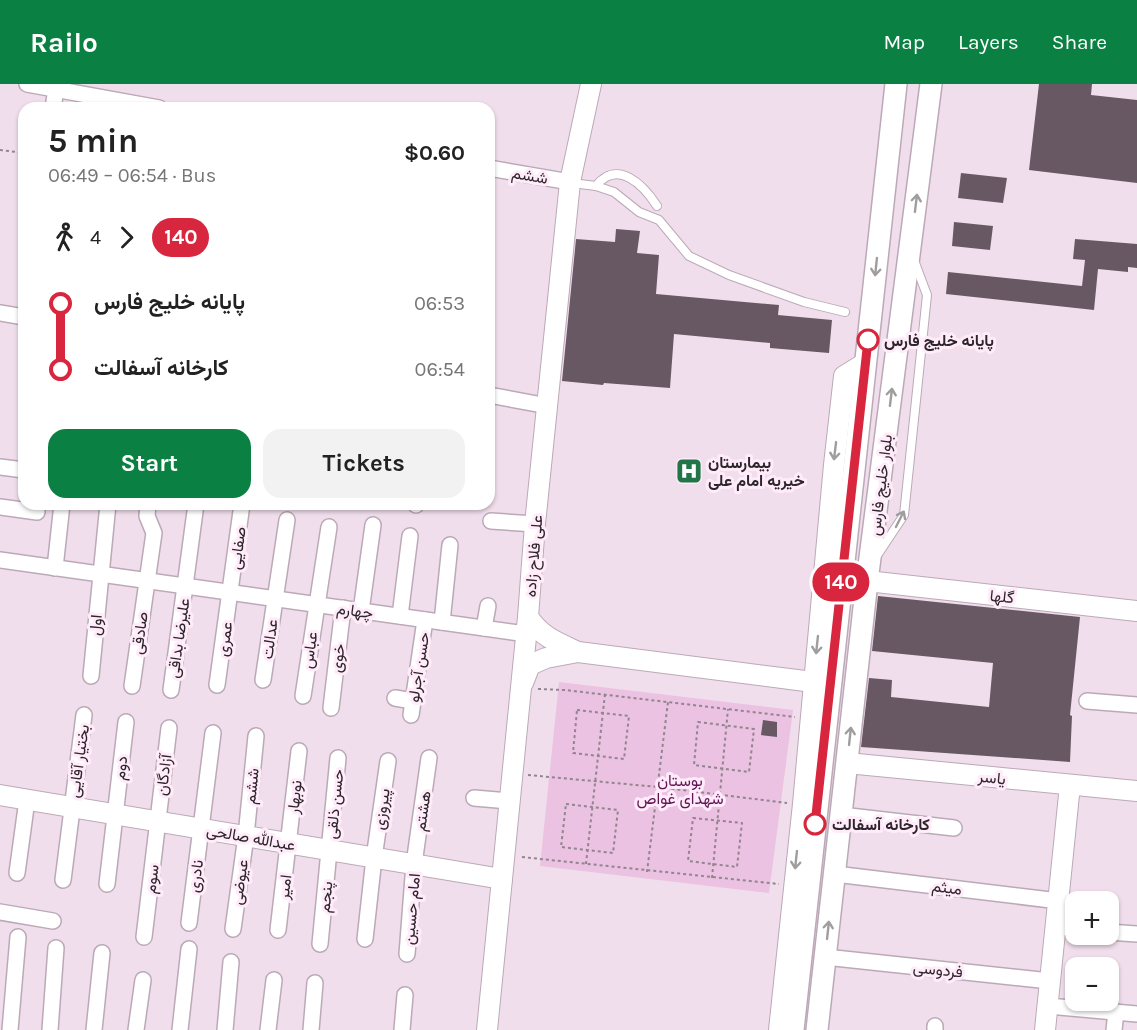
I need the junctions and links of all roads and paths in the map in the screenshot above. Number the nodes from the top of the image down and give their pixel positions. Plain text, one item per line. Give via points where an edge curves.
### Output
1 (27, 84) edge
2 (591, 84) edge
3 (896, 84) edge
4 (931, 84) edge
5 (56, 89) junction
6 (54, 102) edge
7 (101, 102) edge
8 (0, 150) edge
9 (18, 152) edge
10 (495, 169) edge
11 (570, 182) junction
12 (596, 186) junction
13 (657, 206) dead end
14 (845, 312) dead end
15 (0, 313) edge
16 (18, 316) edge
17 (866, 363) junction
18 (495, 396) edge
19 (548, 406) junction
20 (0, 467) edge
21 (18, 469) edge
22 (0, 507) edge
23 (18, 509) edge
24 (22, 510) edge
25 (62, 510) edge
26 (107, 510) edge
27 (148, 510) edge
28 (195, 510) edge
29 (241, 510) edge
30 (37, 512) dead end
31 (287, 520) dead end
32 (491, 521) dead end
33 (535, 524) junction
34 (373, 525) dead end
35 (329, 527) dead end
36 (410, 536) dead end
37 (450, 545) dead end
38 (0, 560) edge
39 (56, 568) junction
40 (100, 574) junction
41 (868, 575) junction
42 (147, 581) junction
43 (185, 586) junction
44 (231, 592) junction
45 (275, 599) junction
46 (316, 604) junction
47 (488, 606) dead end
48 (343, 608) junction
49 (361, 611) junction
50 (1137, 611) edge
51 (400, 616) junction
52 (425, 620) junction
53 (442, 622) junction
54 (527, 625) junction
55 (484, 628) junction
56 (578, 652) junction
57 (91, 676) dead end
58 (262, 680) dead end
59 (813, 682) junction
60 (218, 685) dead end
61 (132, 686) dead end
62 (520, 689) junction
63 (171, 690) dead end
64 (605, 694) junction
65 (303, 696) dead end
66 (396, 698) dead end
67 (1087, 701) dead end
68 (668, 702) junction
69 (1137, 705) edge
70 (331, 708) dead end
71 (728, 709) junction
72 (602, 712) junction
73 (84, 715) dead end
74 (809, 719) junction
75 (126, 722) dead end
76 (726, 725) junction
77 (169, 728) dead end
78 (213, 733) dead end
79 (256, 736) dead end
80 (299, 751) dead end
81 (598, 756) junction
82 (338, 758) dead end
83 (429, 758) dead end
84 (388, 760) dead end
85 (847, 763) junction
86 (722, 769) junction
87 (512, 775) junction
88 (595, 780) junction
89 (1070, 785) junction
90 (658, 787) junction
91 (1137, 791) edge
92 (0, 795) edge
93 (719, 795) junction
94 (474, 798) dead end
95 (27, 800) junction
96 (509, 801) junction
97 (773, 802) dead end
98 (72, 807) junction
99 (592, 807) junction
100 (115, 814) junction
101 (841, 815) junction
102 (717, 820) junction
103 (158, 821) junction
104 (954, 828) dead end
105 (201, 829) junction
106 (246, 836) junction
107 (289, 843) junction
108 (329, 850) junction
109 (588, 850) junction
110 (504, 856) junction
111 (374, 858) junction
112 (414, 864) junction
113 (586, 864) junction
114 (713, 864) junction
115 (647, 872) junction
116 (17, 873) dead end
117 (835, 874) junction
118 (712, 878) junction
119 (502, 879) junction
120 (63, 880) dead end
121 (107, 884) dead end
122 (794, 885) junction
123 (1059, 901) junction
124 (0, 912) edge
125 (52, 921) dead end
126 (189, 922) dead end
127 (1065, 923) edge
128 (233, 929) dead end
129 (278, 930) dead end
130 (1065, 930) edge
131 (1119, 933) edge
132 (1137, 934) edge
133 (18, 937) dead end
134 (144, 937) dead end
135 (365, 939) dead end
136 (320, 944) dead end
137 (56, 948) dead end
138 (189, 949) dead end
139 (102, 953) dead end
140 (407, 954) dead end
141 (825, 957) junction
142 (231, 962) dead end
143 (143, 980) dead end
144 (274, 980) dead end
145 (1050, 981) junction
146 (315, 983) dead end
147 (405, 995) dead end
148 (1048, 1006) junction
149 (1116, 1012) junction
150 (1137, 1014) edge
151 (10, 1030) edge
152 (50, 1030) edge
153 (94, 1030) edge
154 (136, 1030) edge
155 (180, 1030) edge
156 (225, 1030) edge
157 (268, 1030) edge
158 (311, 1030) edge
159 (402, 1030) edge
160 (487, 1030) edge
161 (779, 1030) edge
162 (793, 1030) edge
163 (817, 1030) edge
164 (1045, 1030) edge
165 (1114, 1030) edge

1 - 5 street
2 - 11 street, علی فلاح زاده
3 -> 17 main road, بلوار خلیج فارس
41 -> 4 main road, بلوار خلیج فارس
5 - 6 street
5 - 7 street
8 - 9 path
10 - 11 street, ششم
11 - 12 lane
11 - 19 street, علی فلاح زاده
12 - 13 lane via 603,176 622,175 642,186
12 - 14 lane via 614,192 639,212 659,220 689,256 804,302
15 - 16 street
17 -> 59 street via 844,376
17 - 162 main road, بلوار خلیج فارس
18 - 19 street
19 - 33 street, علی فلاح زاده
20 - 21 street
22 - 23 street
24 - 30 street
25 - 39 street
26 - 40 street, اول
27 - 42 street, صادقی via 154,532
28 - 43 street
29 - 44 street, صفایی
31 - 45 street, عدالت
32 - 33 street
33 - 54 street, علی فلاح زاده
34 - 49 street
35 - 46 street, عباس
36 - 51 street
37 - 53 street
38 - 39 street, چهارم
39 - 40 street, چهارم
40 - 42 street, چهارم
40 - 57 street, اول
41 - 50 street, گلها
85 -> 41 main road, بلوار خلیج فارس
42 - 43 street, چهارم
42 - 61 street, صادقی
43 - 44 street, چهارم
43 - 63 street, علیرضا بداقی
44 - 45 street, چهارم
44 - 60 street, عمری
45 - 46 street, چهارم
45 - 58 street, عدالت
46 - 48 street, چهارم
46 - 65 street, عباس
47 - 55 street
48 - 49 street, چهارم
48 - 70 street, خوی
49 - 51 street, چهارم
51 - 52 street, چهارم
52 - 53 street, چهارم
52 - 66 street, حسن آجرلو via 412,708
53 - 55 street, چهارم
54 - 55 street, چهارم
54 - 56 street
54 - 62 street, علی فلاح زاده
56 - 59 street
56 - 62 street via 530,665
59 - 74 street
62 - 64 path
62 - 87 street, علی فلاح زاده
64 - 68 path
64 - 72 path
67 - 69 street
68 - 71 path
68 - 90 path
71 - 74 path
71 - 76 path
72 - 81 path
72 - 81 path via 577,710 573,753
72 - 81 path via 629,716 628,727 624,759
73 - 98 street, بختیار آقایی
74 -> 122 street
75 - 100 street, دوم
76 - 86 path
76 - 86 path via 754,729 749,772
76 - 86 path via 698,722 694,765
77 - 103 street, آزادگان
78 - 105 street, نادری
79 - 106 street, ششم
80 - 107 street, نوبهار
81 - 88 path
82 - 108 street, حسن ذلقی
83 - 112 street, هشتم
84 - 111 street, پیروزی
85 - 89 street, یاسر
85 - 101 main road, بلوار خلیج فارس
86 - 93 path
87 - 88 path
87 - 96 street, علی فلاح زاده
88 - 90 path
88 - 99 path
89 - 91 street, یاسر
89 - 123 street
90 - 93 path
90 - 115 path
92 - 95 street, عبدالله صالحی
93 - 97 path
93 - 102 path
94 - 96 street
95 - 98 street, عبدالله صالحی
95 - 116 street
96 - 110 street, علی فلاح زاده
98 - 100 street, عبدالله صالحی
98 - 120 street, بختیار آقایی
99 - 109 path
99 - 109 path via 618,810 613,853
99 - 109 path via 566,804 561,847
100 - 103 street, عبدالله صالحی
100 - 121 street, دوم
101 - 104 street
101 - 117 main road, بلوار خلیج فارس
102 - 114 path
102 - 114 path via 693,818 688,861
102 - 114 path via 742,823 737,867
103 - 105 street, عبدالله صالحی
103 - 134 street, سوم
105 - 106 street, عبدالله صالحی
105 - 126 street, نادری
106 - 107 street, عبدالله صالحی
106 - 128 street, عیوضی
107 - 108 street, عبدالله صالحی
107 - 129 street, امیر
108 - 111 street, عبدالله صالحی
108 - 136 street, پنجم
109 - 113 path
110 - 113 path
110 - 119 street, علی فلاح زاده
111 - 112 street, عبدالله صالحی
111 - 135 street, پیروزی
112 - 119 street, عبدالله صالحی
112 - 140 street, امام حسین
113 - 115 path
114 - 118 path
115 - 118 path
117 - 123 street, میثم
141 -> 117 main road, بلوار خلیج فارس
118 - 122 path
119 - 160 street, علی فلاح زاده
122 - 161 street
123 - 127 street
124 - 125 street
130 - 145 street
131 - 132 street
133 - 151 street
137 - 152 street
138 - 155 street
139 - 153 street
141 - 145 street, فردوسی
141 - 163 main road, بلوار خلیج فارس
142 - 156 street
143 - 154 street
144 - 157 street
145 - 148 street
146 - 158 street
147 - 159 street
148 - 149 street
148 - 164 street
149 - 150 street
149 - 165 street

